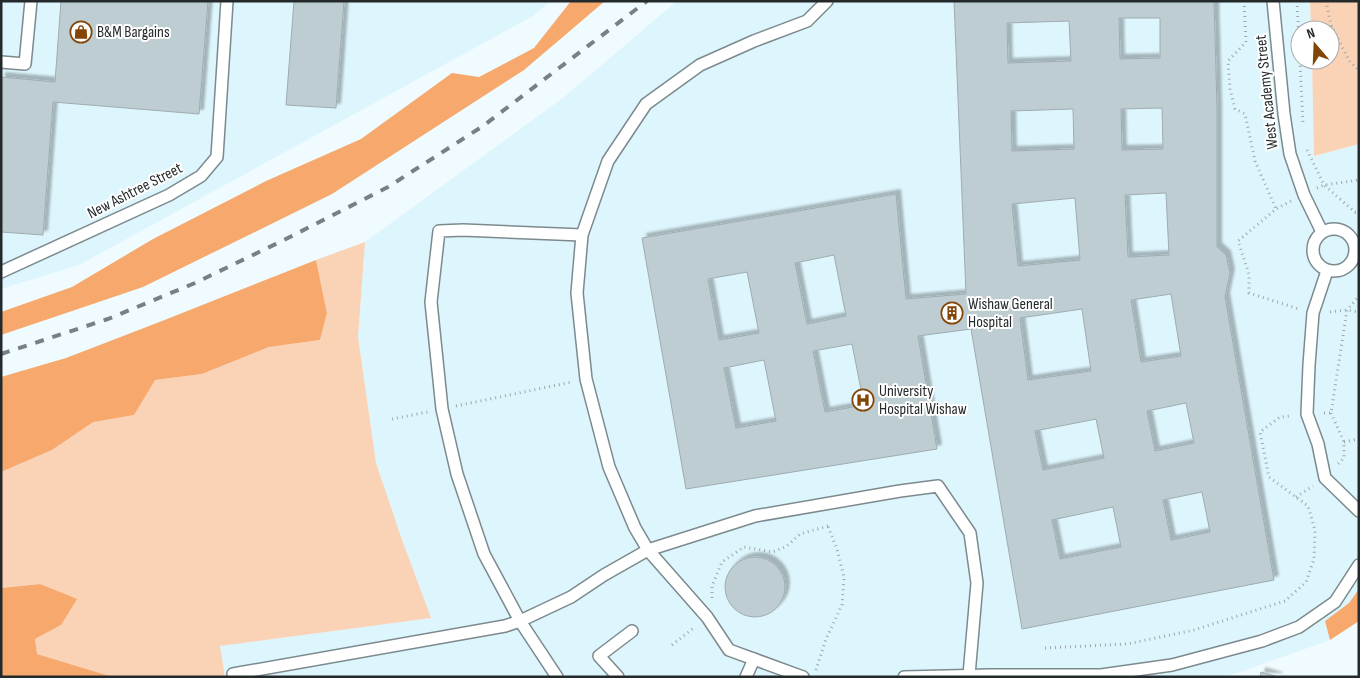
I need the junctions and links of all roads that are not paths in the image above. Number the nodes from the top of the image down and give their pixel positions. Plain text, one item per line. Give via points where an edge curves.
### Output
1 (31, 1) edge
2 (227, 1) edge
3 (827, 1) edge
4 (1274, 1) edge
5 (1, 62) edge
6 (1322, 232) junction
7 (582, 235) junction
8 (1357, 248) edge
9 (1327, 271) junction
10 (1, 272) edge
11 (1359, 511) edge
12 (648, 550) junction
13 (1359, 565) edge
14 (520, 621) junction
15 (632, 631) dead end
16 (754, 659) junction
17 (232, 674) dead end
18 (969, 675) junction
19 (557, 677) edge
20 (618, 677) edge
21 (746, 677) edge
22 (803, 677) edge
23 (904, 677) edge

1 - 5 lane via 25,64
2 - 10 lane, New Ashtree Street via 217,157 201,176 169,195
3 - 7 lane via 808,21 700,65 646,104 608,162
4 - 6 lane, West Academy Street via 1290,154 1304,195
6 - 8 lane via 1339,229 1351,236
6 - 9 lane via 1314,241 1313,255
7 - 12 lane via 577,293 586,379 609,467
7 - 14 lane via 439,231 431,302 442,409 457,474 484,554
8 - 9 lane via 1349,266 1335,272
9 - 11 lane via 1313,313 1307,414 1325,478
12 - 14 lane via 571,597
12 - 16 lane via 707,617 728,650
12 - 18 lane via 755,516 938,486 970,533 976,584
13 - 18 lane via 1335,602 1299,626 1262,642 1172,666 1101,675
14 - 17 lane
14 - 19 lane
15 - 20 lane via 599,656
16 - 21 lane
16 - 22 lane
18 - 23 lane

